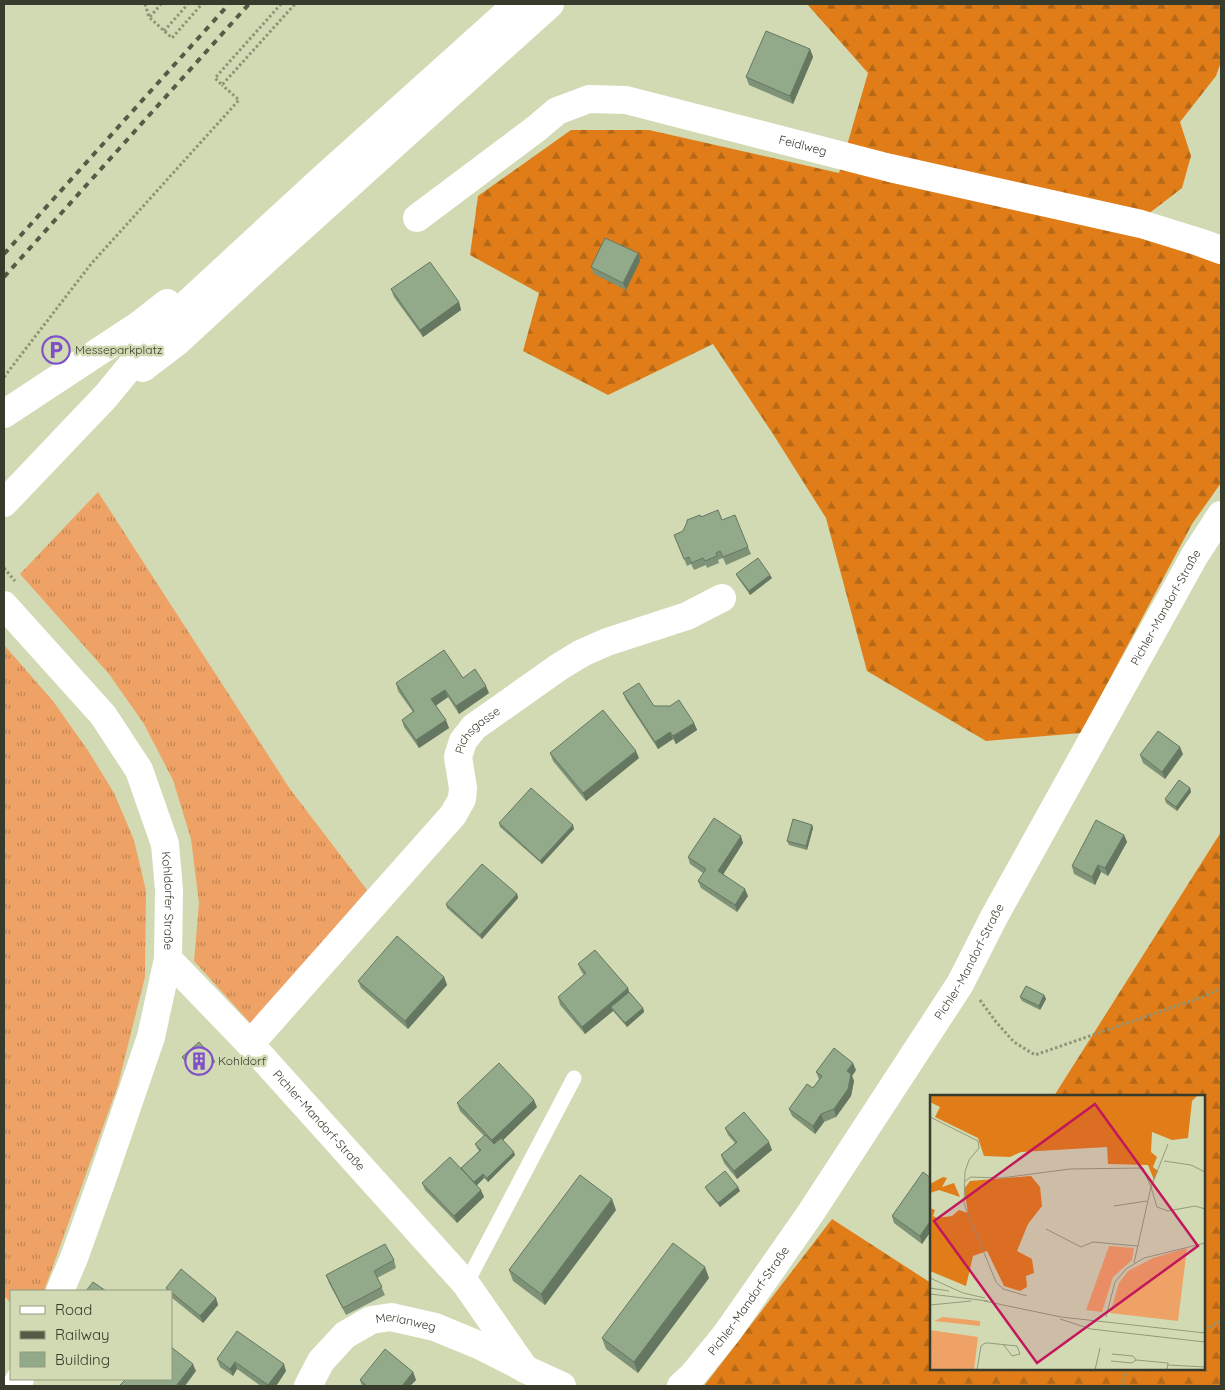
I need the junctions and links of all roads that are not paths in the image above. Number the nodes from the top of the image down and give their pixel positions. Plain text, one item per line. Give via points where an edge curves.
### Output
1 (517, 4) edge
2 (550, 4) edge
3 (417, 218) dead end
4 (1221, 250) edge
5 (211, 283) junction
6 (106, 396) junction
7 (4, 414) edge
8 (4, 504) edge
9 (1221, 515) edge
10 (722, 598) dead end
11 (4, 606) edge
12 (168, 959) junction
13 (250, 1044) junction
14 (574, 1078) dead end
15 (466, 1284) junction
16 (60, 1290) edge
17 (529, 1377) edge
18 (308, 1386) edge
19 (562, 1386) edge
20 (681, 1386) edge

1 - 5 street
2 - 6 street via 177,342
3 - 4 street, Feidlweg via 557,111 590,99 626,100 890,168 1141,224
5 - 6 street via 164,325
5 - 7 street via 181,291 139,326
6 - 8 street
9 - 20 street, Pichler-Mandorf-Straße via 1190,564 994,916 960,984 810,1214 727,1332
10 - 13 street, Pichsgasse via 688,616 582,653 474,727 463,741 458,757 463,788 462,799 453,815
11 - 12 street, Kohldorfer Straße via 103,715 139,770 165,844 169,890
12 - 13 street, Pichler-Mandorf-Straße
12 - 16 street, Kohldorfer Straße via 151,1037
13 - 15 street, Pichler-Mandorf-Straße
14 - 15 lane
15 - 17 street, Pichler-Mandorf-Straße
17 - 18 street, Merianweg via 481,1346 435,1327 391,1317 371,1320 345,1335 321,1362
17 - 19 street, Pichler-Mandorf-Straße

